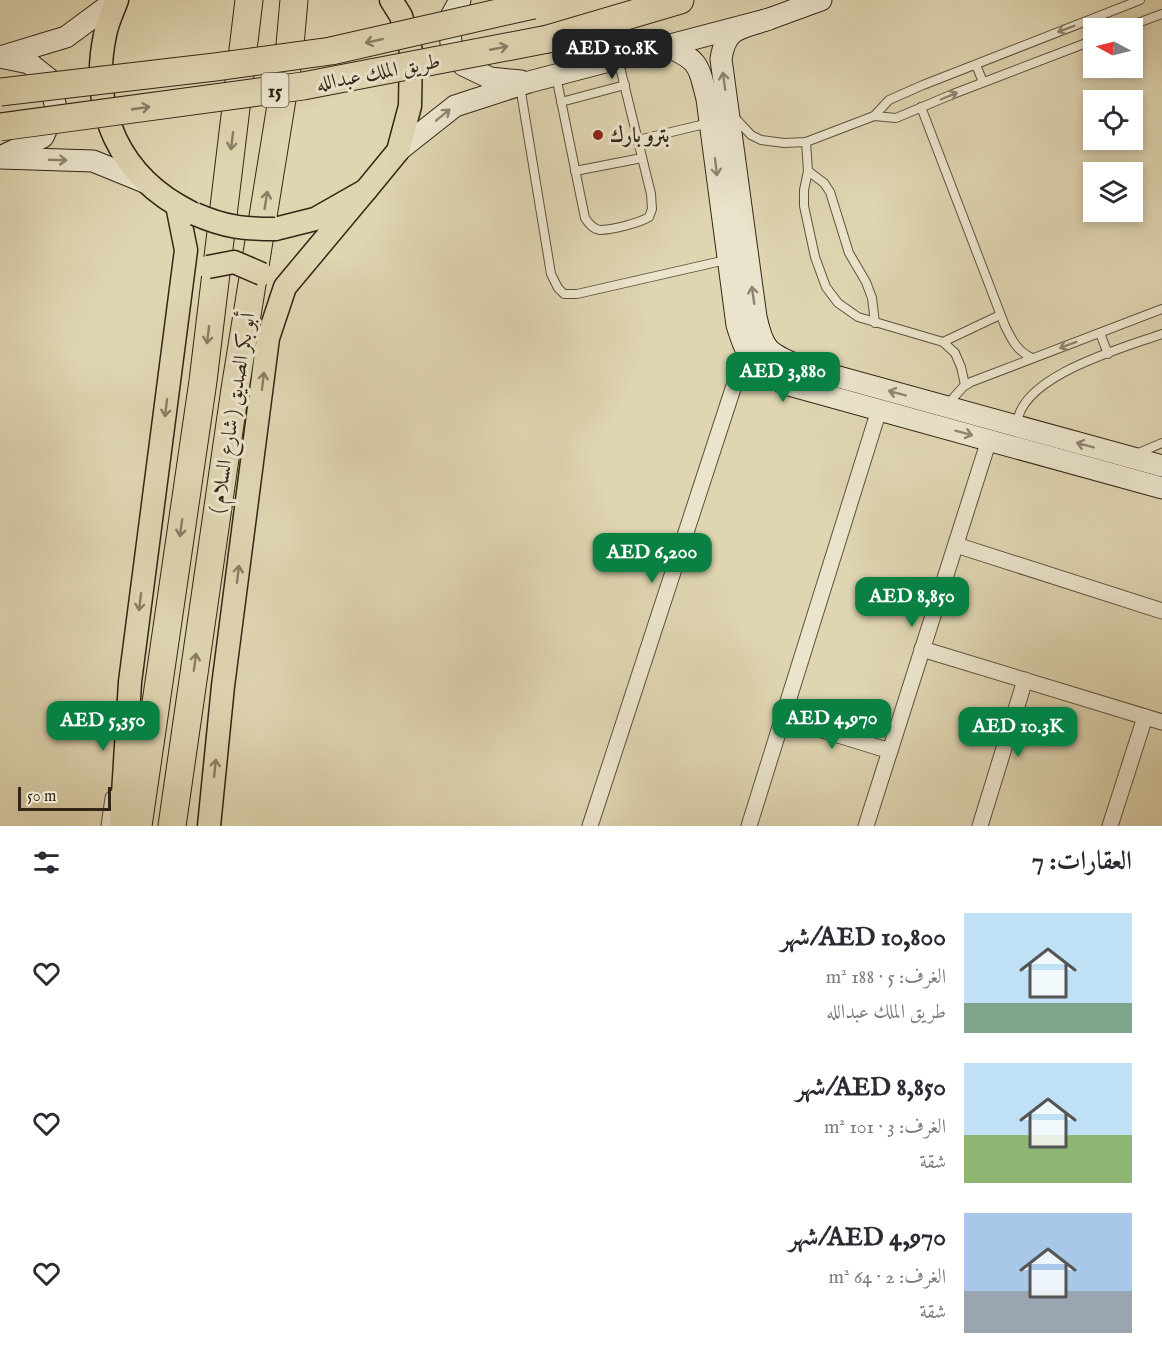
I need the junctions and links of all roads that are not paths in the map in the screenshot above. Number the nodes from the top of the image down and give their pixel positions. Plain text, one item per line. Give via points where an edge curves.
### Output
1 (116, 0) edge
2 (249, 0) edge
3 (294, 0) edge
4 (391, 0) edge
5 (460, 0) edge
6 (680, 0) edge
7 (820, 0) edge
8 (1136, 1) edge
9 (542, 3) edge
10 (1162, 14) edge
11 (769, 19) junction
12 (1143, 21) edge
13 (1083, 44) edge
14 (664, 45) junction
15 (0, 57) edge
16 (618, 58) junction
17 (976, 65) junction
18 (556, 75) junction
19 (983, 82) junction
20 (523, 83) junction
21 (625, 85) junction
22 (0, 92) edge
23 (561, 102) junction
24 (921, 107) junction
25 (728, 108) junction
26 (874, 116) junction
27 (710, 123) junction
28 (0, 127) edge
29 (638, 140) junction
30 (806, 142) junction
31 (398, 151) junction
32 (0, 158) edge
33 (642, 158) junction
34 (575, 171) junction
35 (808, 171) junction
36 (147, 183) junction
37 (366, 190) junction
38 (186, 210) junction
39 (728, 260) junction
40 (179, 303) junction
41 (1162, 309) edge
42 (1000, 315) junction
43 (875, 323) junction
44 (1100, 333) junction
45 (1162, 334) edge
46 (268, 338) junction
47 (943, 342) junction
48 (745, 352) junction
49 (1108, 354) junction
50 (1032, 358) junction
51 (965, 385) junction
52 (946, 406) junction
53 (879, 410) junction
54 (1017, 426) junction
55 (989, 440) junction
56 (1162, 443) edge
57 (1129, 457) junction
58 (1162, 466) edge
59 (1162, 488) edge
60 (956, 545) junction
61 (1162, 611) edge
62 (922, 650) junction
63 (1025, 681) junction
64 (130, 682) junction
65 (1145, 717) junction
66 (783, 718) junction
67 (1162, 722) edge
68 (890, 751) junction
69 (109, 826) edge
70 (121, 826) edge
71 (138, 826) edge
72 (172, 826) edge
73 (209, 826) edge
74 (590, 826) edge
75 (749, 826) edge
76 (866, 826) edge
77 (980, 826) edge
78 (1110, 826) edge

1 - 15 main road via 66,38
1 - 36 main road via 105,34 102,97 112,134 124,156
2 -> 71 highway, ( شارع السلام ) أبو بكر الصديق via 202,381
72 -> 3 highway, ( شارع السلام ) أبو بكر الصديق via 235,389 289,56
4 - 31 main road via 401,16 411,51 410,106
5 - 20 main road via 449,20 451,43 464,65 490,78
28 -> 6 highway, طريق الملك عبدالله / 15, bridge via 303,86 548,39
7 - 11 main road
8 -> 17 lane
9 -> 22 highway, طريق الملك عبدالله / 15, bridge via 331,51
10 - 12 lane
11 - 14 main road
25 -> 11 main road via 721,58 724,42 731,33
13 - 19 lane
14 - 16 main road
14 - 27 main road via 687,55 699,68
15 - 32 main road via 29,63 49,79 56,108 43,137
16 - 18 main road
16 - 21 lane
17 - 19 lane
17 - 26 lane via 889,100
18 - 20 main road
18 - 23 lane
24 -> 19 lane
31 -> 20 main road via 455,106
20 - 39 lane via 551,274 564,294
21 - 23 lane
21 - 29 lane
23 - 34 lane
24 - 26 lane via 896,118
24 - 42 lane
25 - 30 lane via 746,130 761,140 783,144
52 -> 25 main road via 799,366 774,355 761,340
26 - 30 lane
27 - 29 lane
27 -> 39 main road
29 - 33 lane
30 - 35 lane
31 - 37 main road
32 -> 36 main road via 93,161
33 - 34 lane
33 - 34 lane via 651,194 649,217 601,230 585,218
35 - 43 lane via 830,192 849,254 872,298
35 - 43 lane via 804,206 826,286 838,303
36 - 38 main road
37 - 38 main road, bridge via 315,219 275,229 242,229
37 - 46 main road via 285,287
38 - 40 main road
39 - 48 main road
40 - 46 main road, bridge via 208,267 234,262 268,278
40 -> 64 main road
41 - 44 lane
42 - 47 lane
42 - 50 lane via 1015,346
43 - 47 lane
44 - 49 lane
44 -> 50 lane
45 - 49 lane
73 -> 46 main road
47 - 51 lane via 955,353
48 - 53 main road via 760,370 785,384
48 - 74 street
49 - 54 lane via 1042,385 1023,406
50 - 51 lane
51 - 52 lane
52 - 54 main road
53 -> 55 main road
53 - 66 street
57 -> 54 main road
55 - 59 main road
55 - 60 street
56 - 57 lane
57 - 58 main road
60 - 61 street
60 - 62 street
62 - 63 street
62 - 68 street
63 - 65 street
63 - 77 street
64 - 69 street
64 - 70 main road
65 - 67 street
65 - 78 street
66 - 68 street
66 - 75 street
68 - 76 street

